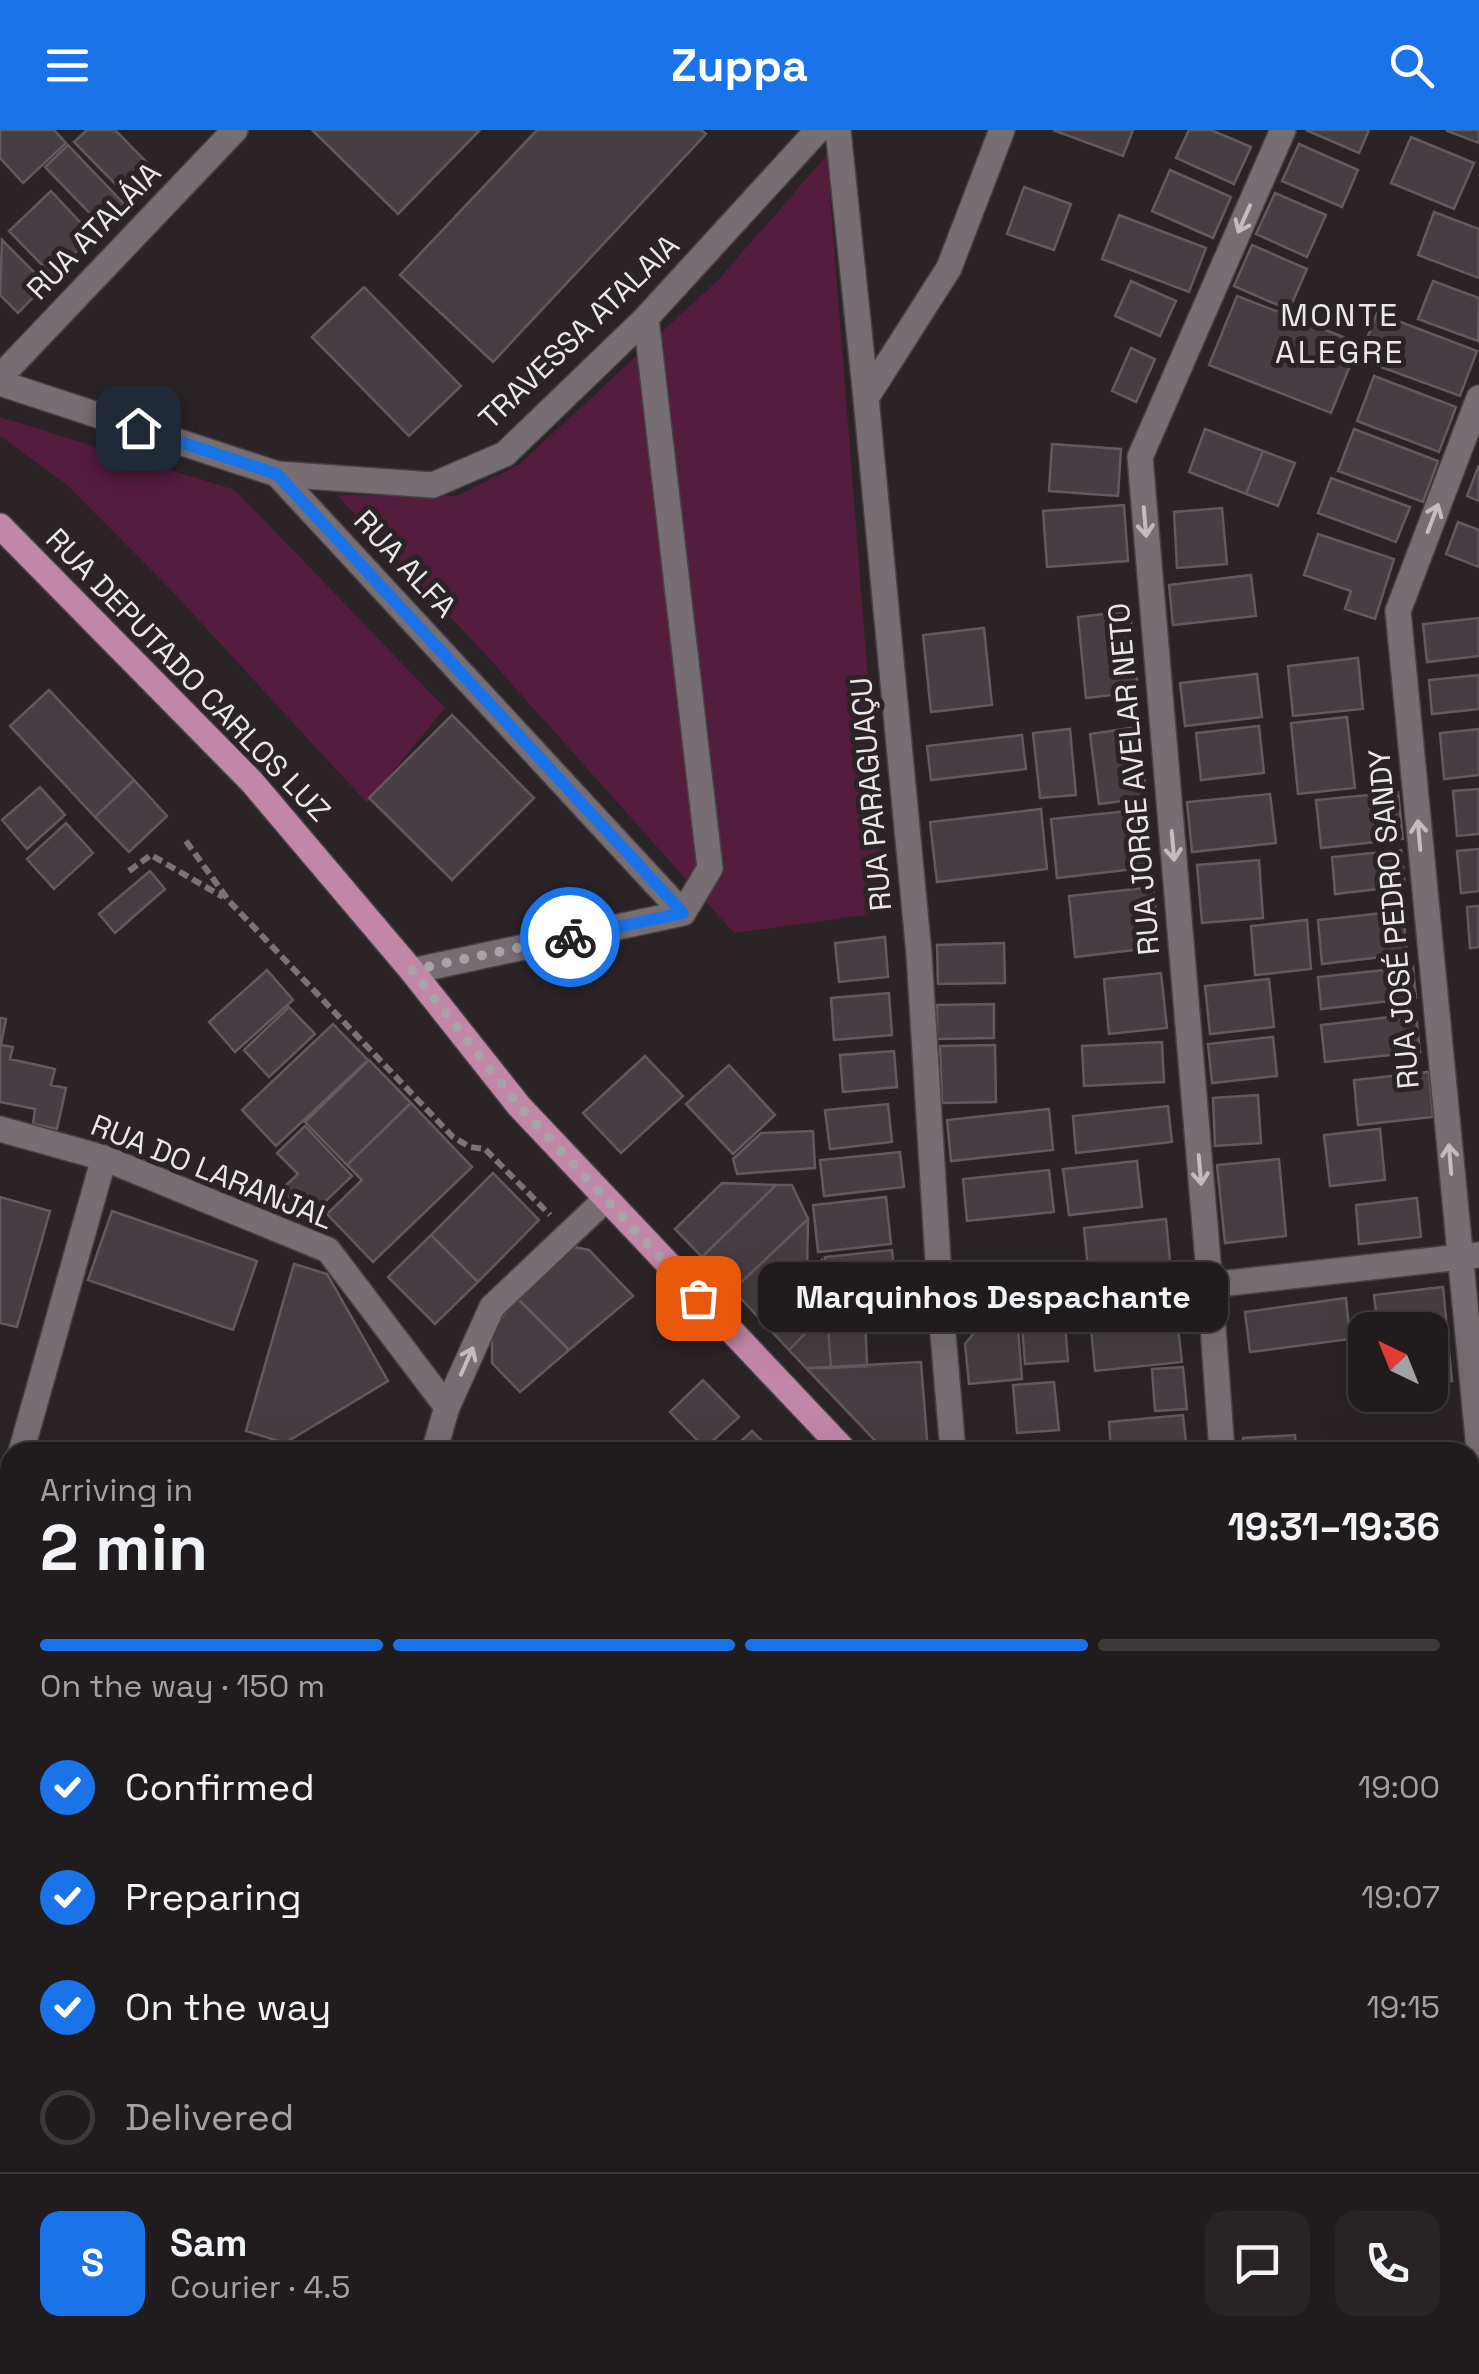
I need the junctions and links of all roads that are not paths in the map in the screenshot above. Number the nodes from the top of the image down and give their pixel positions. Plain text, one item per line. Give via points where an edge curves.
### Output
1 (235, 130) edge
2 (818, 130) edge
3 (838, 130) edge
4 (1002, 130) edge
5 (1283, 130) edge
6 (646, 318) junction
7 (0, 380) edge
8 (866, 398) junction
9 (1479, 398) edge
10 (277, 474) junction
11 (0, 526) edge
12 (683, 913) junction
13 (412, 970) junction
14 (0, 1129) edge
15 (104, 1158) junction
16 (606, 1199) junction
17 (1469, 1255) edge
18 (1210, 1285) junction
19 (941, 1310) junction
20 (447, 1407) junction
21 (24, 1442) edge
22 (437, 1442) edge
23 (837, 1442) edge
24 (951, 1442) edge
25 (1221, 1442) edge
26 (1479, 1442) edge

1 - 7 street, RUA ATALÁIA
2 - 6 street, TRAVESSA ATALAIA
3 - 8 street, RUA PARAGUAÇU
4 - 8 street via 948,268
5 -> 18 street, RUA JORGE AVELAR NETO via 1140,457
6 - 10 street, TRAVESSA ATALAIA via 504,454 433,485
6 - 12 street via 710,868
7 - 10 street, RUA ALFA
8 - 19 street, RUA PARAGUAÇU via 919,954
17 -> 9 street, RUA JOSÉ PEDRO SANDY via 1398,611
10 - 12 street, RUA ALFA
11 - 13 main road, RUA DEPUTADO CARLOS LUZ via 252,782
12 - 13 street
13 - 16 main road, RUA DEPUTADO CARLOS LUZ via 519,1106
14 - 15 street, RUA DO LARANJAL
15 - 20 street, RUA DO LARANJAL via 328,1250
15 - 21 street
20 -> 16 street via 492,1307
16 - 23 main road, RUA DEPUTADO CARLOS LUZ
17 - 18 street
17 - 26 street, RUA JOSÉ PEDRO SANDY
18 - 19 street
18 - 25 street, RUA JORGE AVELAR NETO
19 - 24 street, RUA PARAGUAÇU
20 - 22 street

